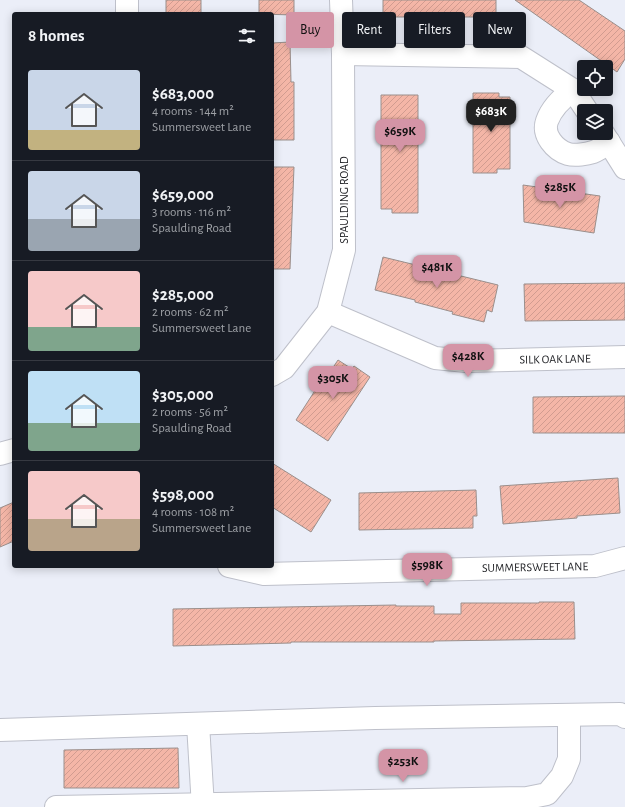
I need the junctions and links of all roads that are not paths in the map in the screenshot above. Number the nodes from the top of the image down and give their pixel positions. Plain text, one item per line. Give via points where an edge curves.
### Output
1 (127, 0) edge
2 (340, 0) edge
3 (127, 12) edge
4 (343, 54) junction
5 (573, 90) junction
6 (583, 104) edge
7 (604, 140) edge
8 (607, 140) edge
9 (625, 168) edge
10 (328, 312) junction
11 (625, 357) edge
12 (274, 374) edge
13 (0, 445) edge
14 (12, 445) edge
15 (12, 451) edge
16 (0, 454) edge
17 (625, 558) edge
18 (238, 568) edge
19 (569, 716) junction
20 (625, 718) edge
21 (198, 724) junction
22 (0, 730) edge
23 (524, 802) edge
24 (284, 804) edge
25 (119, 806) edge
26 (202, 806) edge
27 (56, 807) edge

1 - 3 street
2 - 4 street, SPAULDING ROAD
4 - 5 street via 521,57
4 - 10 street, SPAULDING ROAD via 344,250
5 - 6 street
5 - 7 street via 560,100 547,122 546,132 554,146 569,154 581,154 593,152
8 - 9 street
10 - 11 street, SILK OAK LANE via 434,358 466,361
10 - 12 street, SPAULDING ROAD via 284,368
13 - 14 street
15 - 16 street
17 - 18 street, SUMMERSWEET LANE via 595,566 264,574
19 - 20 street via 620,714
19 - 21 street via 375,718
19 - 23 street via 569,759 562,776 547,794
21 - 22 street
21 - 26 street
23 - 24 street
24 - 26 street
25 - 26 street
25 - 27 street

